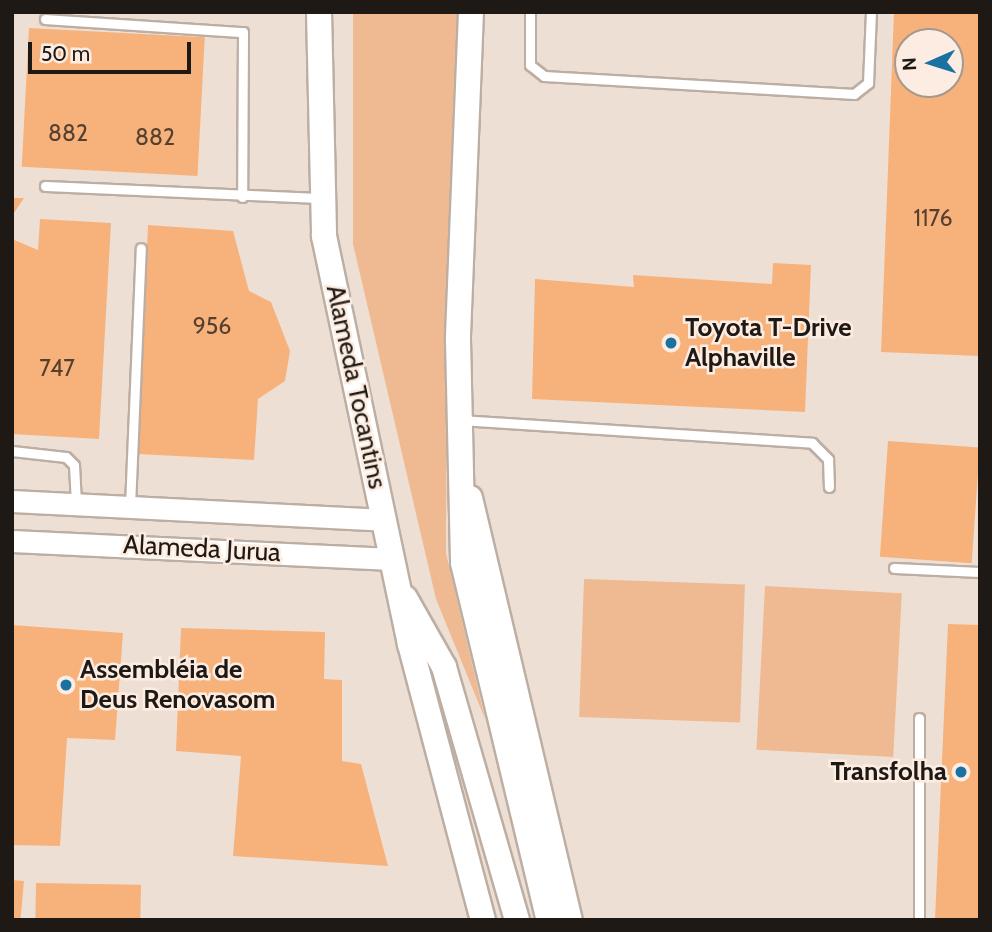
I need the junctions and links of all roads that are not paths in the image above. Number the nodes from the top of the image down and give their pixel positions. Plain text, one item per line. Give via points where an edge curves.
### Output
1 (319, 12) edge
2 (471, 12) edge
3 (530, 12) edge
4 (871, 12) edge
5 (45, 19) dead end
6 (45, 186) dead end
7 (242, 197) junction
8 (320, 198) junction
9 (141, 248) dead end
10 (458, 420) junction
11 (458, 447) junction
12 (12, 451) edge
13 (829, 487) dead end
14 (12, 501) edge
15 (76, 505) junction
16 (130, 507) junction
17 (384, 520) junction
18 (12, 541) edge
19 (392, 559) junction
20 (894, 568) dead end
21 (980, 572) edge
22 (399, 589) junction
23 (919, 718) dead end
24 (483, 920) edge
25 (517, 920) edge
26 (549, 920) edge
27 (570, 920) edge
28 (919, 920) edge

1 - 8 main road, Alameda Tocantins
2 - 10 main road
3 - 4 lane via 530,65 544,76 855,94 868,83
5 - 7 lane via 243,32
6 - 7 lane
7 - 8 lane
8 - 17 main road, Alameda Tocantins
9 - 16 lane
10 - 11 main road
10 - 13 lane via 812,443 828,459
11 - 26 main road via 463,563 499,729
11 - 27 main road
12 - 15 lane via 66,457 74,465
14 - 15 street, Alameda Jurua
15 - 16 street, Alameda Jurua
16 - 17 street, Alameda Jurua
17 - 19 main road, Alameda Tocantins
18 - 19 street, Alameda Jurua
19 - 22 main road, Alameda Tocantins
20 - 21 lane
22 - 24 main road
22 - 25 main road, Alameda Tocantins via 429,634 470,744
23 - 28 lane

